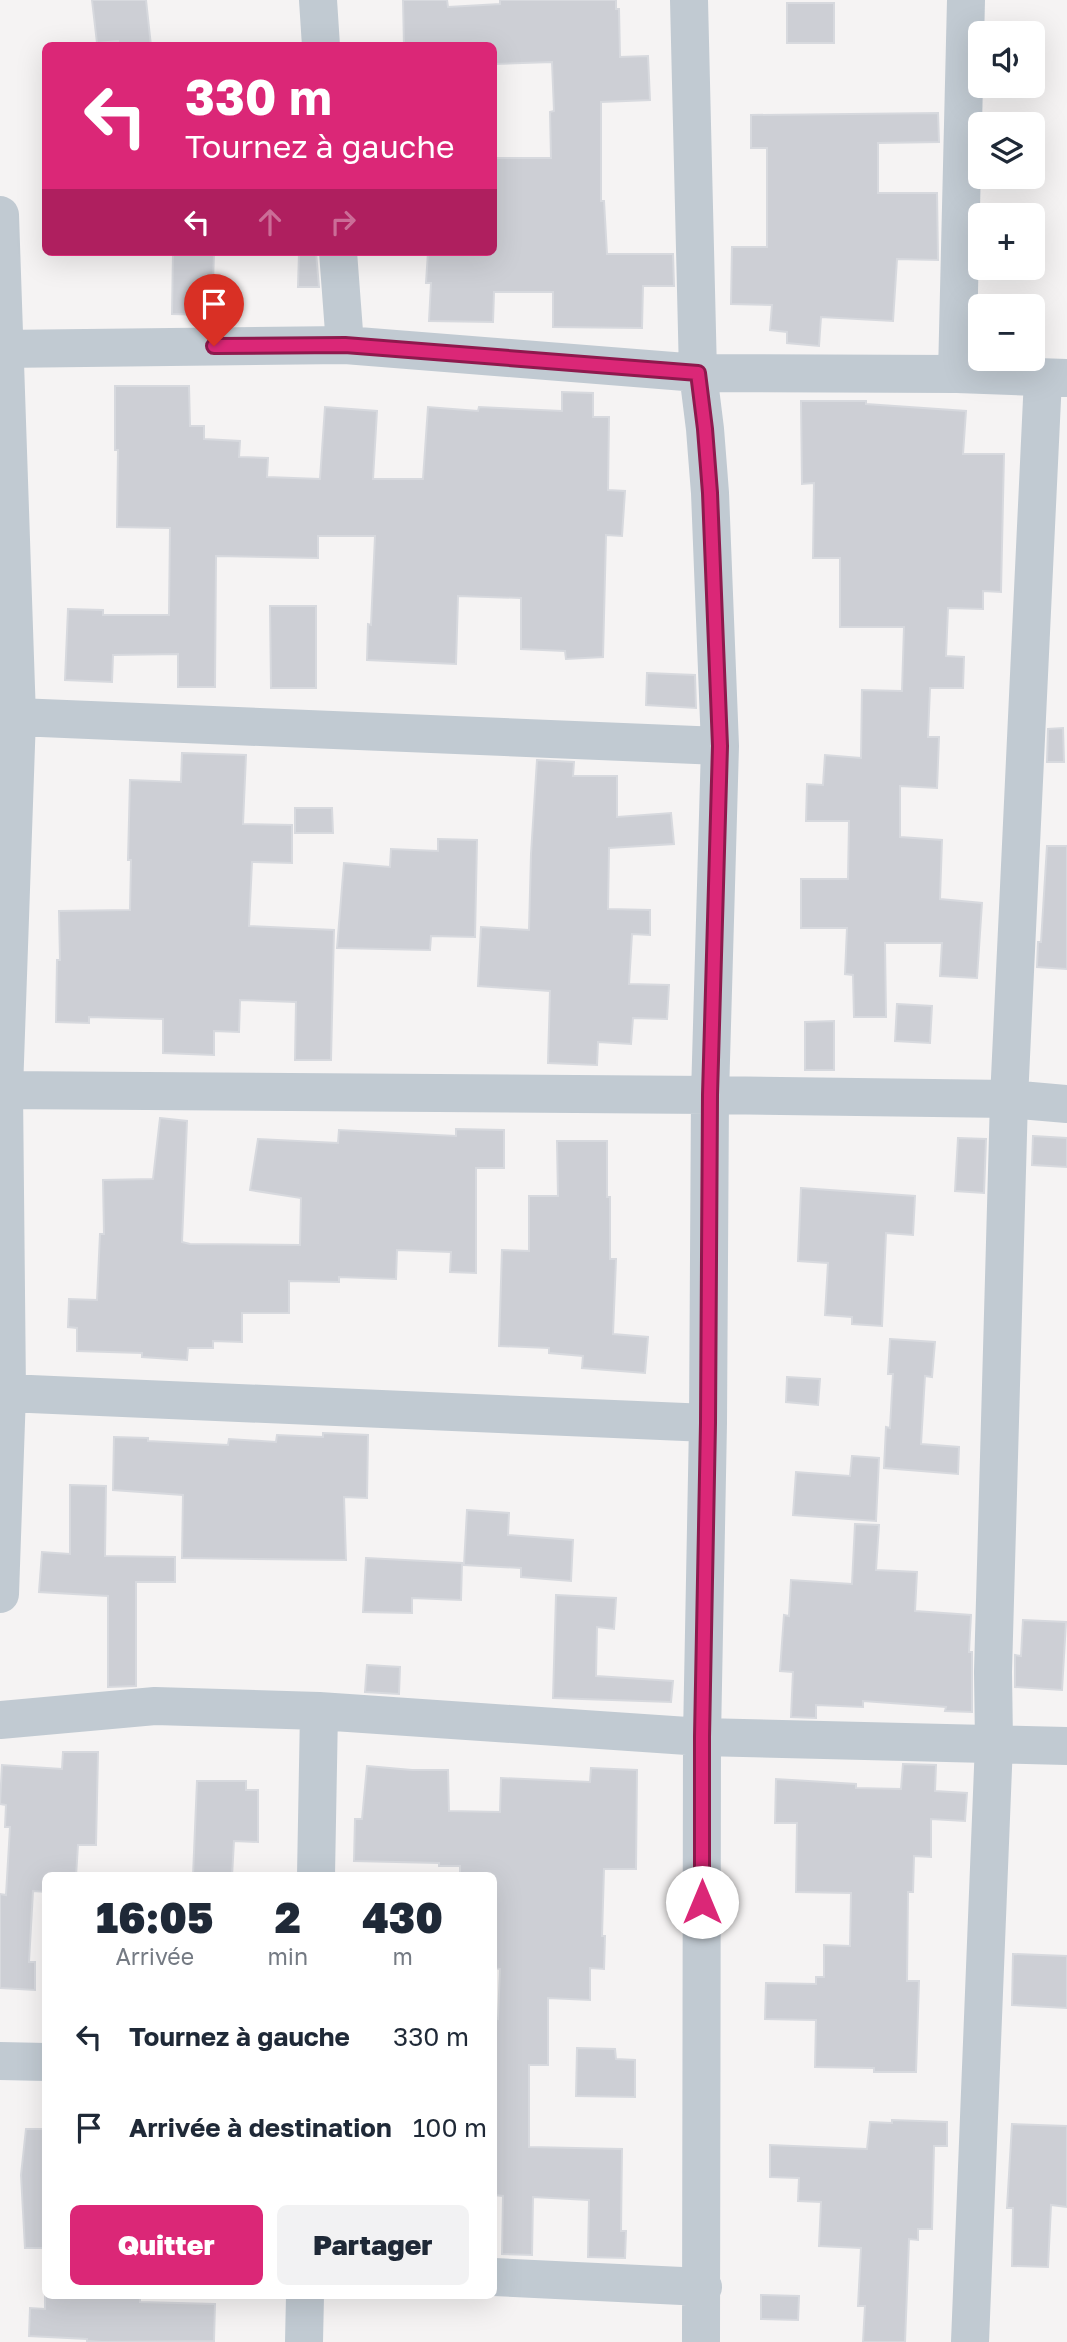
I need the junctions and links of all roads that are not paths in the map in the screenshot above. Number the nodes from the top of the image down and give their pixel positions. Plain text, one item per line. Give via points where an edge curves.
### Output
1 (318, 0) edge
2 (689, 0) edge
3 (966, 0) edge
4 (321, 42) edge
5 (0, 215) edge
6 (338, 256) edge
7 (345, 345) junction
8 (2, 349) edge
9 (698, 373) junction
10 (957, 374) junction
11 (1055, 378) edge
12 (17, 717) junction
13 (720, 746) junction
14 (2, 1090) edge
15 (710, 1095) junction
16 (1009, 1098) junction
17 (1067, 1104) edge
18 (8, 1393) junction
19 (708, 1423) junction
20 (0, 1594) edge
21 (318, 1711) junction
22 (0, 1720) edge
23 (702, 1737) junction
24 (994, 1743) junction
25 (1067, 1746) edge
26 (316, 1872) edge
27 (0, 2061) edge
28 (42, 2062) edge
29 (497, 2277) edge
30 (703, 2287) junction
31 (305, 2299) edge
32 (304, 2342) edge
33 (701, 2342) edge
34 (970, 2342) edge

1 - 4 street
2 - 9 street
3 - 10 street
5 - 8 street
6 - 7 street
7 - 8 street
7 - 9 street
8 - 12 street
9 - 10 street
9 - 13 street via 710,493
10 - 11 street
11 - 16 street
12 - 13 street
12 - 14 street
13 - 15 street
14 - 15 street
14 - 18 street
15 - 16 street
15 - 19 street
16 - 17 street
16 - 24 street
18 - 19 street
18 - 20 street
19 - 23 street
21 - 22 street via 155,1706
21 - 23 street
21 - 26 street
23 - 24 street
23 - 30 street
24 - 25 street
24 - 34 street
27 - 28 street
29 - 30 street
30 - 33 street
31 - 32 street

